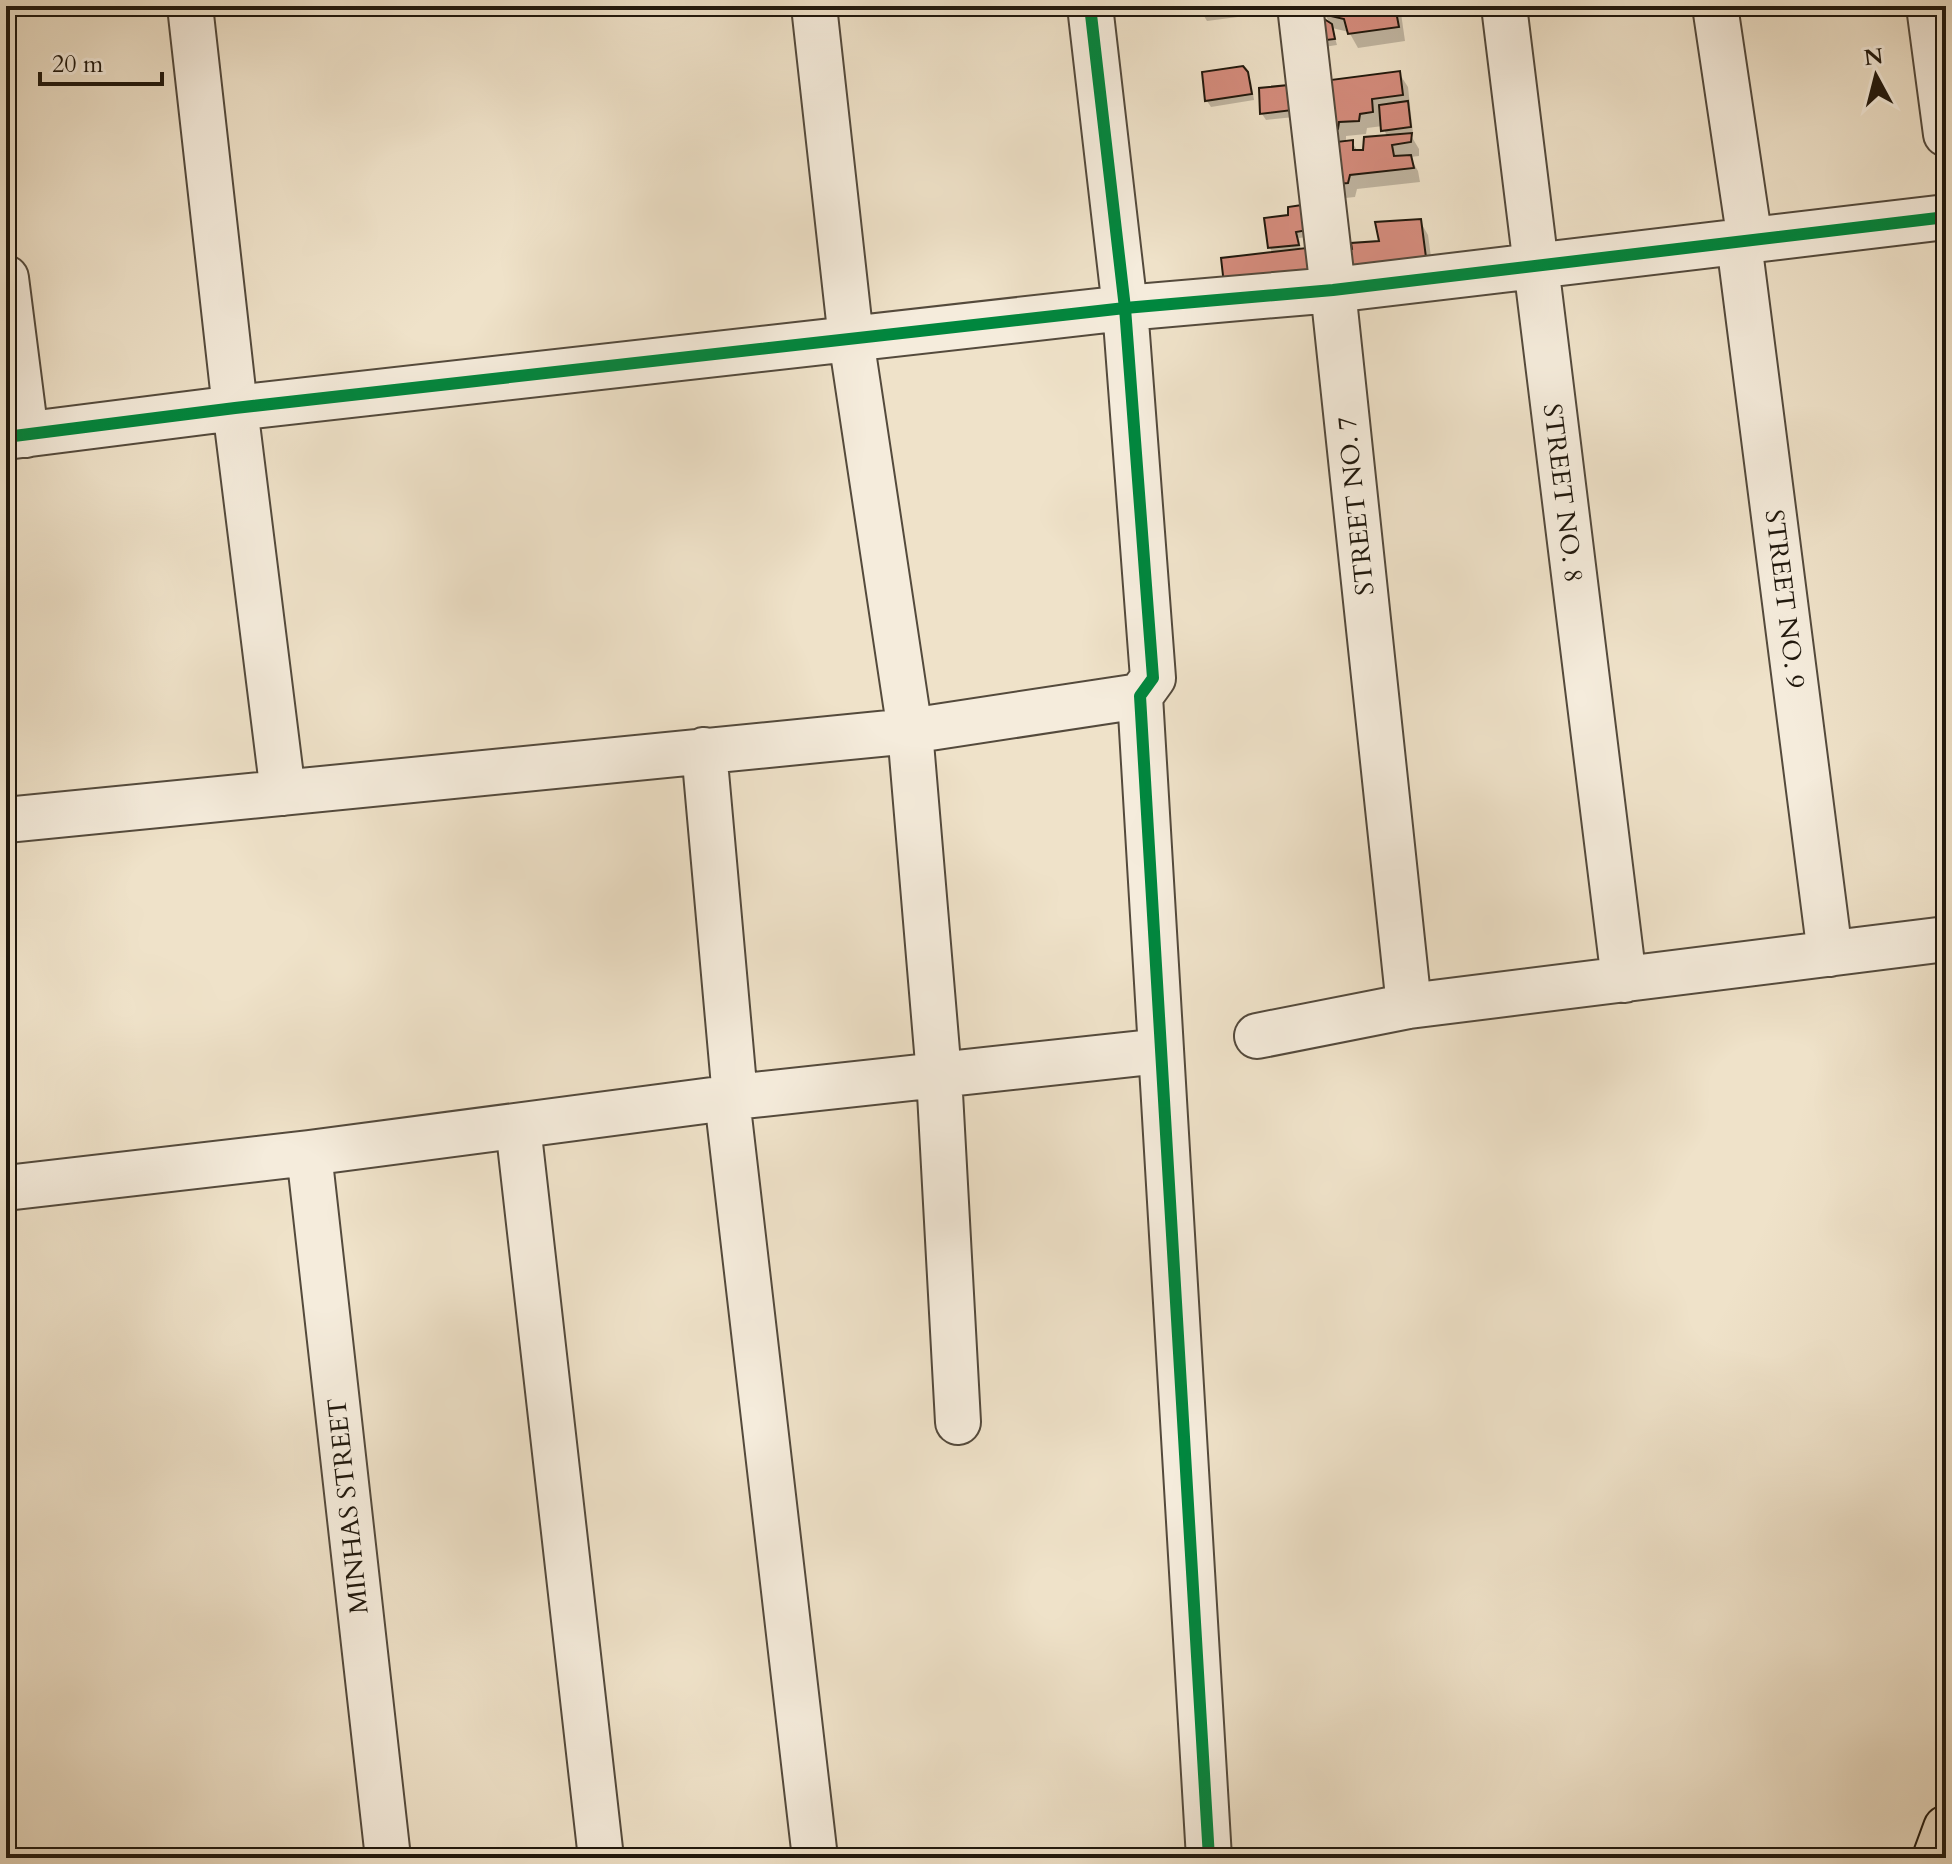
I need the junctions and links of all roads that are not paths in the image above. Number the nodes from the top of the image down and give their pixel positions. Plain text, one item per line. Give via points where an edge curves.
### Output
1 (190, 6) edge
2 (814, 6) edge
3 (1090, 6) edge
4 (1300, 6) edge
5 (1504, 6) edge
6 (1715, 6) edge
7 (1929, 6) edge
8 (1946, 134) edge
9 (1946, 217) edge
10 (1744, 242) junction
11 (1534, 265) junction
12 (6, 278) edge
13 (1333, 290) junction
14 (1125, 308) junction
15 (851, 339) junction
16 (235, 408) junction
17 (16, 436) edge
18 (1140, 696) junction
19 (910, 731) junction
20 (704, 750) junction
21 (283, 793) junction
22 (6, 820) edge
23 (1946, 939) edge
24 (1830, 954) junction
25 (1624, 980) junction
26 (1409, 1006) junction
27 (1257, 1036) dead end
28 (1161, 1051) junction
29 (939, 1075) junction
30 (731, 1098) junction
31 (518, 1126) junction
32 (309, 1153) junction
33 (6, 1188) edge
34 (958, 1422) dead end
35 (1946, 1828) edge
36 (388, 1858) edge
37 (601, 1858) edge
38 (815, 1858) edge
39 (1209, 1858) edge
40 (1935, 1858) edge

1 - 16 street
2 - 15 street
3 - 14 street
4 - 13 street, STREET NO. 7
5 - 11 street, STREET NO. 8
6 - 10 street, STREET NO. 9
7 - 8 street
9 - 10 street
10 - 11 street
10 - 24 street, STREET NO. 9
11 - 13 street
11 - 25 street, STREET NO. 8
12 - 17 street
13 - 14 street
13 - 26 street, STREET NO. 7
14 - 15 street
14 - 18 street via 1153,678
15 - 16 street
15 - 19 street
16 - 17 street
16 - 21 street
18 - 19 street
18 - 28 street
19 - 20 street
19 - 29 street
20 - 21 street
20 - 30 street
21 - 22 street
23 - 24 street
24 - 25 street
25 - 26 street
26 - 27 street
28 - 29 street
28 - 39 street
29 - 30 street
29 - 34 street
30 - 31 street
30 - 38 street
31 - 32 street
31 - 37 street
32 - 33 street
32 - 36 street, MINHAS STREET
35 - 40 main road

